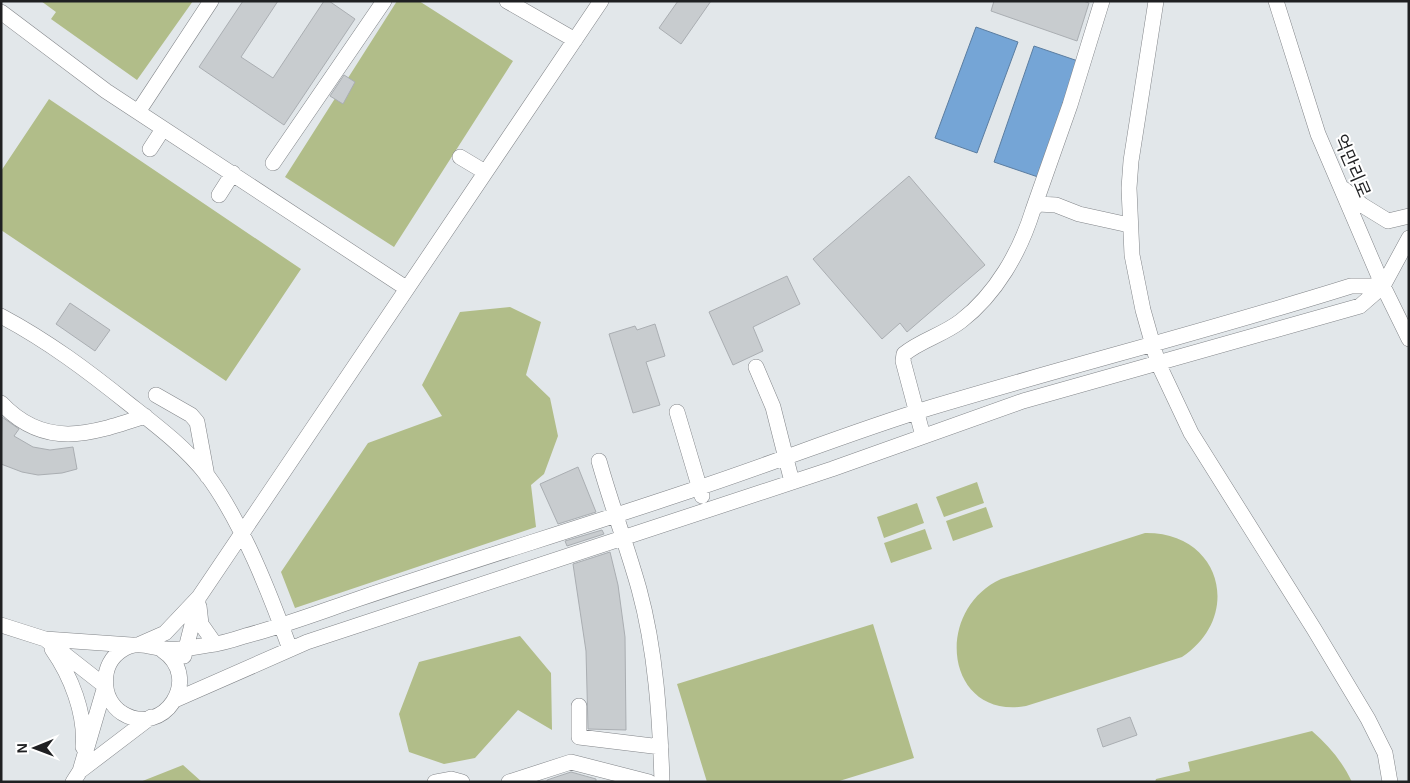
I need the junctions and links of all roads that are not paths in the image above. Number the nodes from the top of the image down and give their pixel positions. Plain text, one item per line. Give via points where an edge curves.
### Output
1 (211, 1) edge
2 (384, 1) edge
3 (507, 1) edge
4 (602, 1) edge
5 (1102, 1) edge
6 (1156, 1) edge
7 (1276, 1) edge
8 (1, 12) edge
9 (575, 40) junction
10 (138, 112) junction
11 (164, 128) junction
12 (150, 148) dead end
13 (460, 157) dead end
14 (273, 163) dead end
15 (485, 172) junction
16 (233, 173) junction
17 (1340, 186) junction
18 (219, 195) dead end
19 (1033, 210) junction
20 (1409, 216) edge
21 (1129, 225) junction
22 (1409, 238) edge
23 (1383, 286) junction
24 (406, 288) junction
25 (1, 316) edge
26 (1409, 339) edge
27 (1153, 345) junction
28 (1158, 363) junction
29 (756, 367) dead end
30 (156, 395) dead end
31 (1, 403) edge
32 (677, 412) dead end
33 (917, 412) junction
34 (144, 416) junction
35 (923, 436) junction
36 (786, 458) junction
37 (599, 461) dead end
38 (207, 476) junction
39 (792, 482) junction
40 (700, 488) junction
41 (705, 510) junction
42 (613, 515) junction
43 (242, 534) junction
44 (622, 538) junction
45 (199, 597) junction
46 (1, 625) edge
47 (282, 626) junction
48 (44, 639) junction
49 (136, 644) junction
50 (215, 644) junction
51 (186, 647) junction
52 (290, 649) junction
53 (162, 650) junction
54 (180, 677) junction
55 (105, 686) junction
56 (175, 700) junction
57 (579, 706) dead end
58 (152, 718) junction
59 (661, 747) junction
60 (76, 776) edge
61 (435, 782) edge
62 (462, 782) edge
63 (509, 782) edge
64 (649, 782) edge
65 (662, 782) edge
66 (1390, 782) edge

1 - 10 street
2 - 14 street
3 - 9 street
4 - 9 street
5 - 19 street
6 - 21 street via 1131,161
7 - 17 street, 억만리로 via 1318,134
8 - 10 street
9 - 15 street
10 - 11 street
11 - 12 street
11 - 16 street
13 - 15 street
15 - 24 street
16 - 18 street
16 - 24 street
17 - 20 street via 1388,221
17 - 23 street, 억만리로
19 - 21 street via 1038,204 1046,203
19 - 33 street via 1014,258 984,299 961,322 904,354
21 - 27 street via 1142,310
22 - 23 street
23 - 26 street, 억만리로
23 - 27 street via 1351,286
23 - 28 street via 1360,306
24 - 43 street
25 - 34 street via 78,363
27 - 28 street
27 - 33 street
28 - 35 street via 1023,401
28 - 66 street via 1191,433 1368,719 1385,753
29 - 36 street via 773,406
30 - 38 street via 197,422
31 - 34 street via 25,424 54,434 79,434
32 - 40 street
33 - 35 street
33 - 36 street
34 - 38 street via 175,439
35 - 39 street
36 - 39 street
36 - 40 street
37 - 42 street
38 - 43 street
39 - 41 street
40 - 41 street
40 - 42 street
41 - 44 street
42 - 44 street
42 - 47 street
43 - 45 street
43 - 47 street
44 - 52 street
44 - 59 street via 639,589 648,633
45 - 49 street via 165,633
45 - 50 street via 201,624
45 - 51 street
46 - 48 street
47 - 50 street
47 - 52 street
48 - 49 street
48 - 55 street
48 - 60 street via 65,670 74,691 84,741
49 - 53 street
49 - 55 street via 121,650 112,659 106,670
50 - 51 street
51 - 53 street
51 - 54 street
52 - 56 street
53 - 54 street via 176,665
54 - 56 street
55 - 58 street via 113,706 122,713 133,718
55 - 60 street
56 - 58 street via 167,710
57 - 59 street via 579,737
58 - 60 street
59 - 65 street
61 - 62 street
63 - 64 street via 572,762

